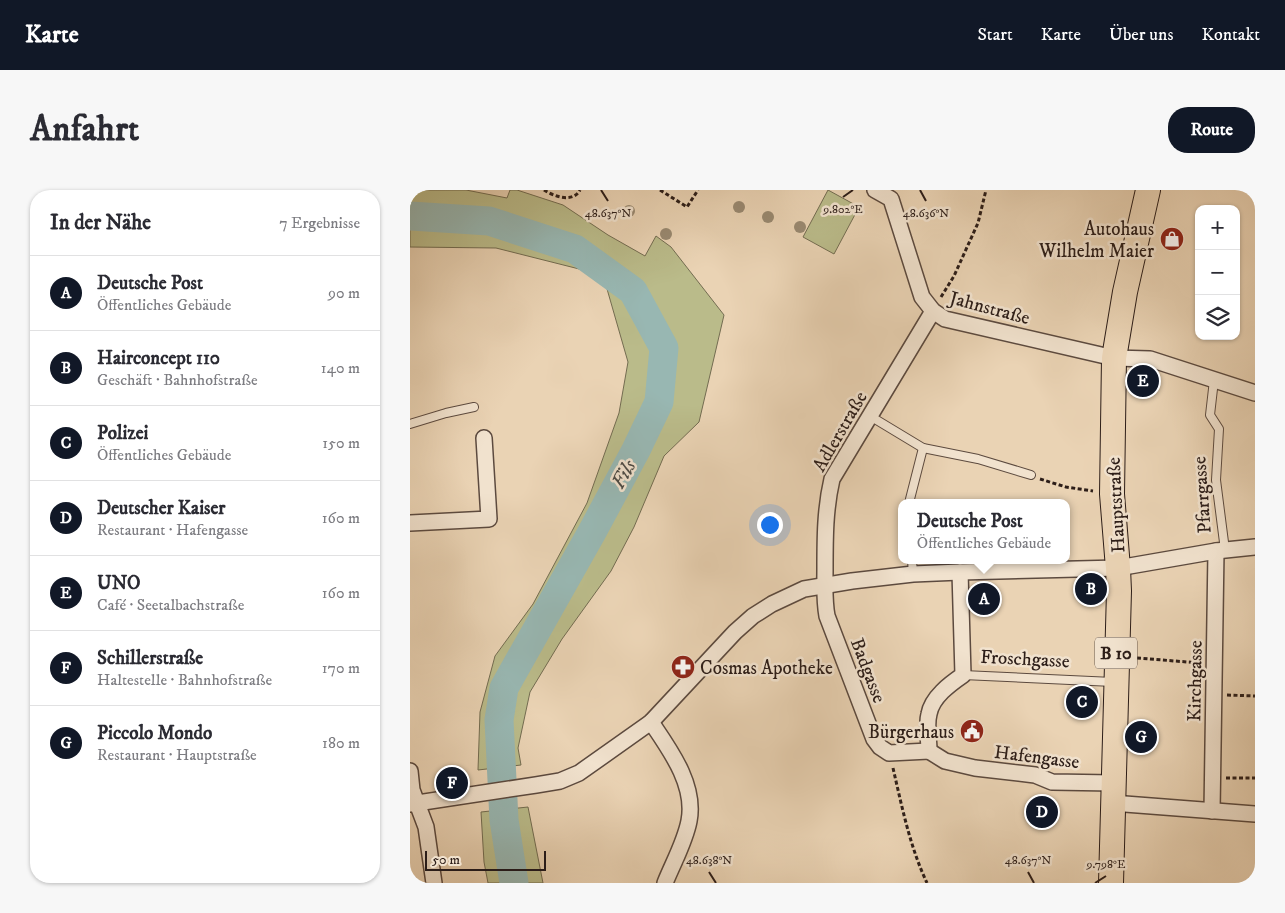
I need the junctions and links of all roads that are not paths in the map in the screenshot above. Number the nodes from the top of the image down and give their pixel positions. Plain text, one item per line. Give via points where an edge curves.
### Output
1 (875, 190) edge
2 (1148, 190) edge
3 (892, 194) edge
4 (933, 311) junction
5 (1114, 358) junction
6 (1214, 380) junction
7 (1255, 393) edge
8 (474, 407) dead end
9 (870, 416) junction
10 (410, 424) edge
11 (484, 438) dead end
12 (923, 448) junction
13 (1030, 476) road end
14 (910, 499) edge
15 (410, 523) edge
16 (1255, 547) edge
17 (1220, 550) junction
18 (913, 567) edge
19 (1118, 568) junction
20 (960, 572) junction
21 (825, 585) junction
22 (963, 675) junction
23 (1116, 682) junction
24 (650, 722) junction
25 (929, 751) junction
26 (410, 771) edge
27 (1112, 793) junction
28 (414, 804) edge
29 (1212, 811) junction
30 (1255, 814) edge
31 (434, 883) edge
32 (665, 883) edge
33 (1111, 883) edge

1 - 3 street, Jahnstraße
2 - 5 main road, Hauptstraße / B 10
3 - 4 street, Jahnstraße via 922,297
4 - 5 street, Jahnstraße via 945,320
4 - 9 street, Adlerstraße
5 - 6 street, Jahnstraße via 1150,359
5 - 19 main road, Hauptstraße / B 10 via 1112,494
6 - 7 street, Jahnstraße
6 - 17 lane, Pfarrgasse via 1210,415 1219,429 1216,480
8 - 10 lane
9 - 12 lane
9 - 21 street, Adlerstraße via 832,479 826,501
11 - 15 street via 489,519
12 - 13 lane
12 - 14 lane
16 - 17 street, Pfarrgasse
17 - 19 street, Pfarrgasse
17 - 29 street, Kirchgasse via 1214,664
18 - 20 street, Pfarrgasse
18 - 21 street, Pfarrgasse
19 - 20 street, Pfarrgasse
19 - 23 main road, Hauptstraße / B 10
20 - 22 street, Froschgasse
21 - 24 street, Pfarrgasse via 804,589 752,616
21 - 25 street, Badgasse via 827,616 874,739 889,753
22 - 23 lane, Froschgasse
22 - 25 street, Froschgasse via 936,698 929,714
23 - 27 main road, Hauptstraße / B 10
24 - 28 street, Pfarrgasse via 579,773 560,781
24 - 32 street via 682,773 690,805 689,821
25 - 27 street, Hafengasse via 945,761 975,768 1034,775 1052,782
26 - 28 street
27 - 29 street, Hafengasse
27 - 33 main road, Hauptstraße / B 10
28 - 31 street via 426,828
29 - 30 street, Hafengasse

